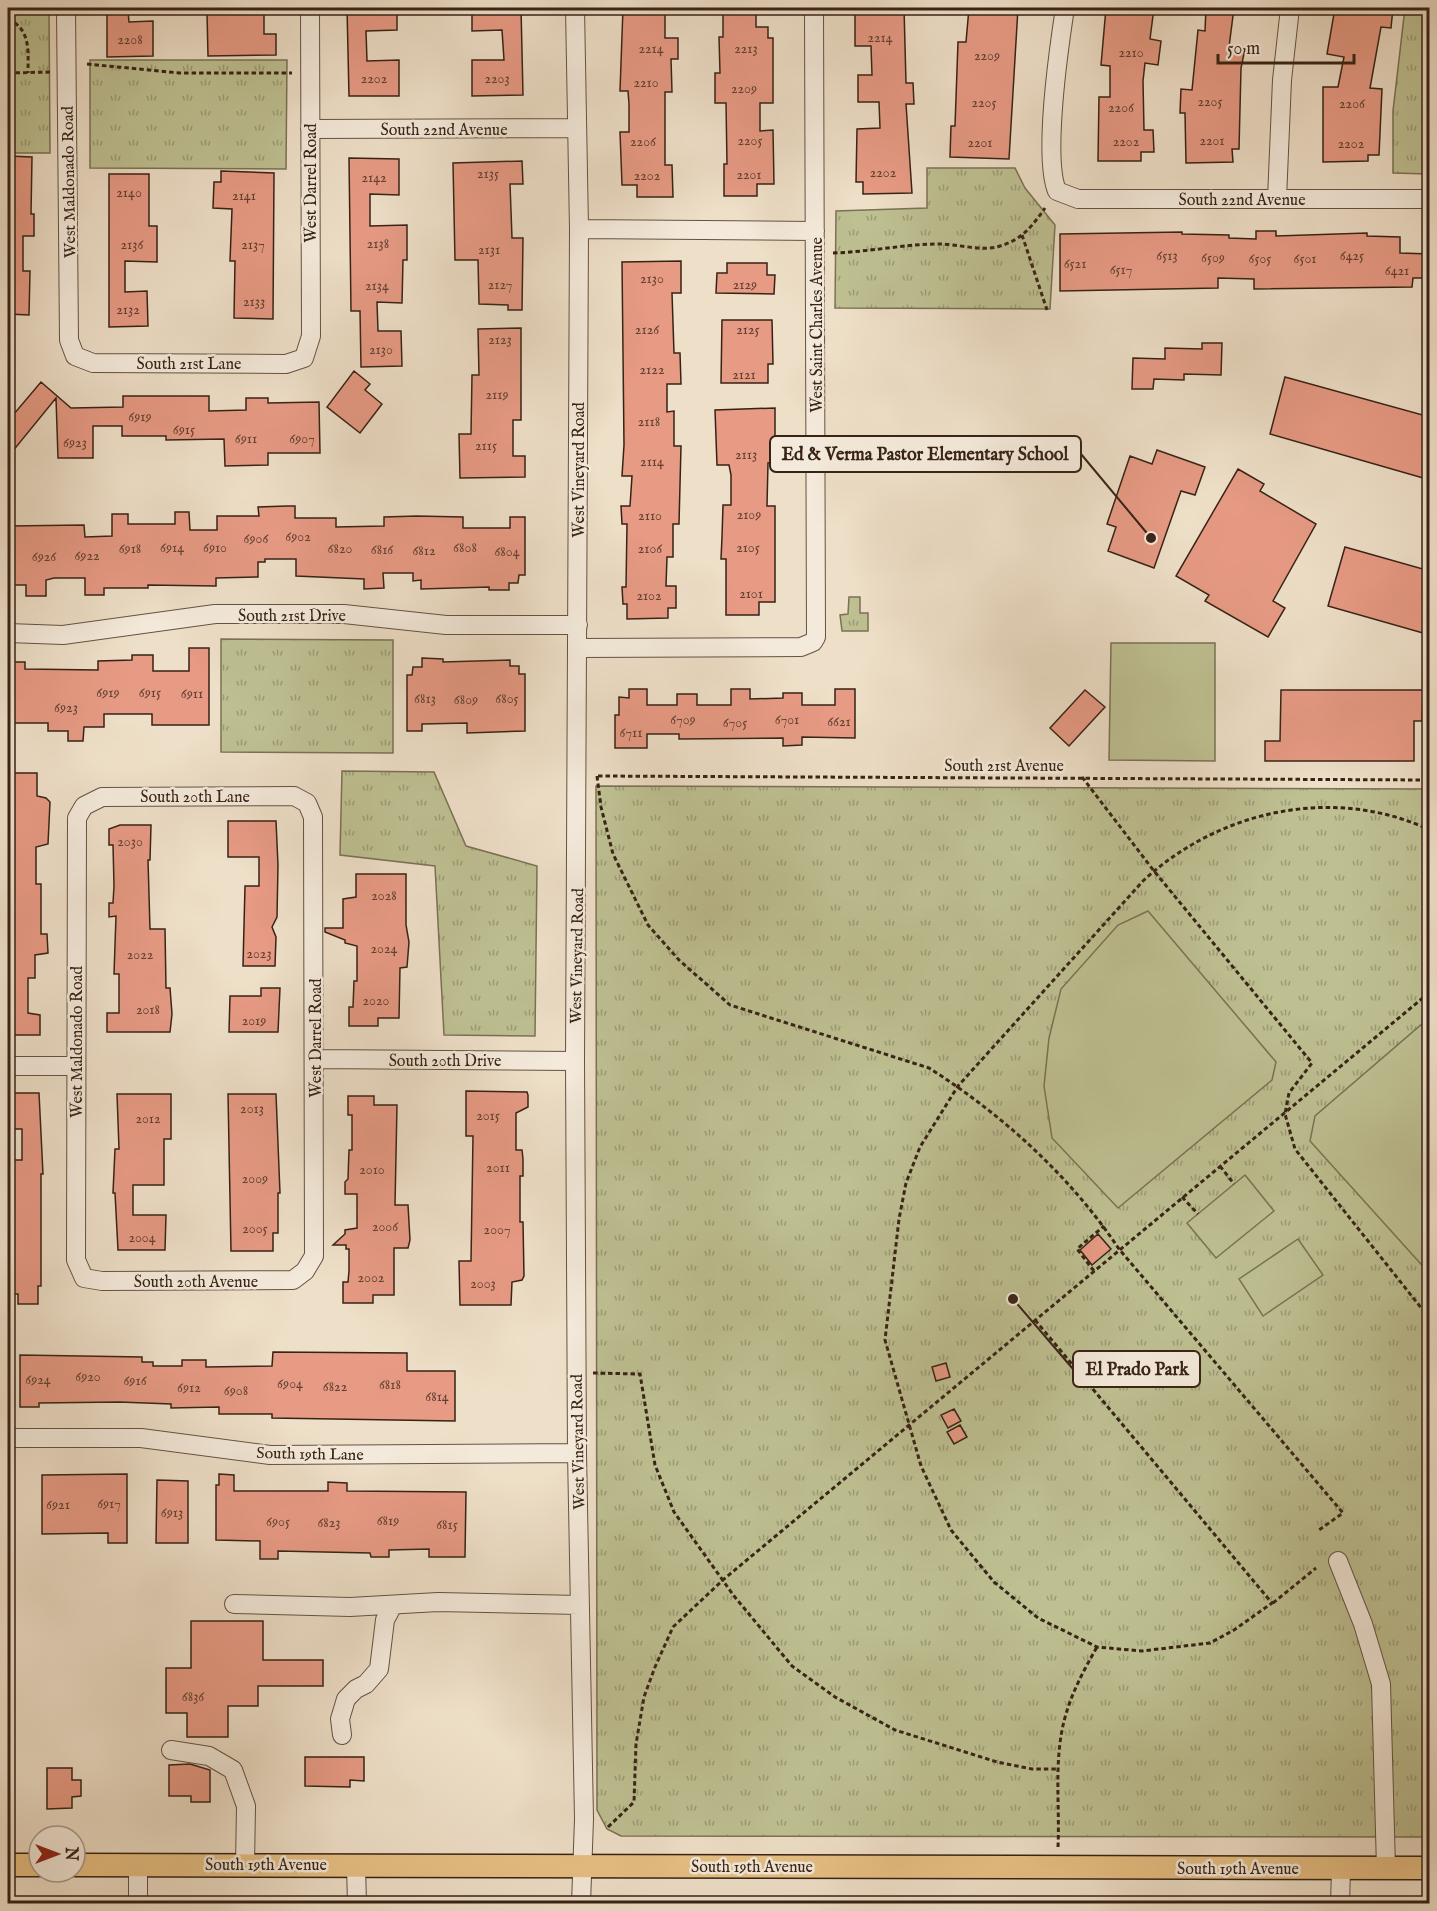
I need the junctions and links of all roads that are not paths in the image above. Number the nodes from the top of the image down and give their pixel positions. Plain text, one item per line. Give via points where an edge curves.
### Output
1 (66, 8) edge
2 (310, 8) edge
3 (575, 8) edge
4 (814, 8) edge
5 (1065, 8) edge
6 (1290, 8) edge
7 (577, 128) junction
8 (310, 129) junction
9 (1278, 199) junction
10 (1430, 199) edge
11 (579, 229) junction
12 (815, 231) junction
13 (75, 356) joint
14 (304, 358) joint
15 (578, 626) junction
16 (8, 633) edge
17 (578, 648) junction
18 (307, 803) joint
19 (84, 806) joint
20 (315, 1059) junction
21 (574, 1061) junction
22 (8, 1066) edge
23 (76, 1066) junction
24 (305, 1271) joint
25 (84, 1278) joint
26 (8, 1438) edge
27 (577, 1453) junction
28 (1338, 1561) dead end
29 (234, 1604) dead end
30 (580, 1605) junction
31 (392, 1607) junction
32 (342, 1735) dead end
33 (171, 1750) dead end
34 (87, 1864) edge
35 (138, 1864) junction
36 (8, 1865) edge
37 (27, 1865) edge
38 (245, 1865) junction
39 (356, 1865) junction
40 (584, 1866) junction
41 (1386, 1868) junction
42 (1430, 1868) edge
43 (1341, 1869) junction
44 (138, 1904) edge
45 (357, 1904) edge
46 (581, 1904) edge
47 (1340, 1904) edge

1 - 13 street, West Maldonado Road via 69,340
2 - 8 street, West Darrel Road
3 - 7 street, West Vineyard Road
4 - 12 street, West Saint Charles Avenue
5 - 9 street, South 22nd Avenue via 1051,172 1057,191 1078,199
6 - 9 street via 1282,80
7 - 8 street, South 22nd Avenue
7 - 11 street, West Vineyard Road
8 - 14 street, West Darrel Road via 311,336
9 - 10 street, South 22nd Avenue
11 - 12 street
11 - 15 street, West Vineyard Road
12 - 17 street, West Saint Charles Avenue via 818,624 813,642 801,647
13 - 14 street, South 21st Lane via 93,363 286,364
15 - 16 street, South 21st Drive via 446,625 344,614 215,615 63,635
15 - 17 street, West Vineyard Road
17 - 21 street, West Vineyard Road
18 - 19 street, South 20th Lane via 294,796 102,797
18 - 20 street, West Darrel Road via 313,817
19 - 23 street, West Maldonado Road via 77,818
20 - 21 street, South 20th Drive
20 - 24 street, West Darrel Road via 314,1256
21 - 27 street, West Vineyard Road
22 - 23 street
23 - 25 street, West Maldonado Road via 75,1260
24 - 25 street, South 20th Avenue via 293,1280
26 - 27 street, South 19th Lane via 141,1438 270,1455
27 - 30 street, West Vineyard Road
28 - 41 street via 1381,1684
29 - 31 street
30 - 31 street via 438,1602
30 - 40 street, West Vineyard Road
31 - 32 street via 385,1620 379,1669 346,1699 340,1719
33 - 38 street via 209,1756 233,1770 246,1806
34 - 35 main road, South 19th Avenue
35 - 38 main road, South 19th Avenue
35 - 44 street
36 - 37 main road
38 - 39 main road, South 19th Avenue
39 - 40 main road, South 19th Avenue
39 - 45 street
40 - 43 main road, South 19th Avenue
40 - 46 street, West Vineyard Road
41 - 42 main road, South 19th Avenue
41 - 43 main road, South 19th Avenue
43 - 47 street

